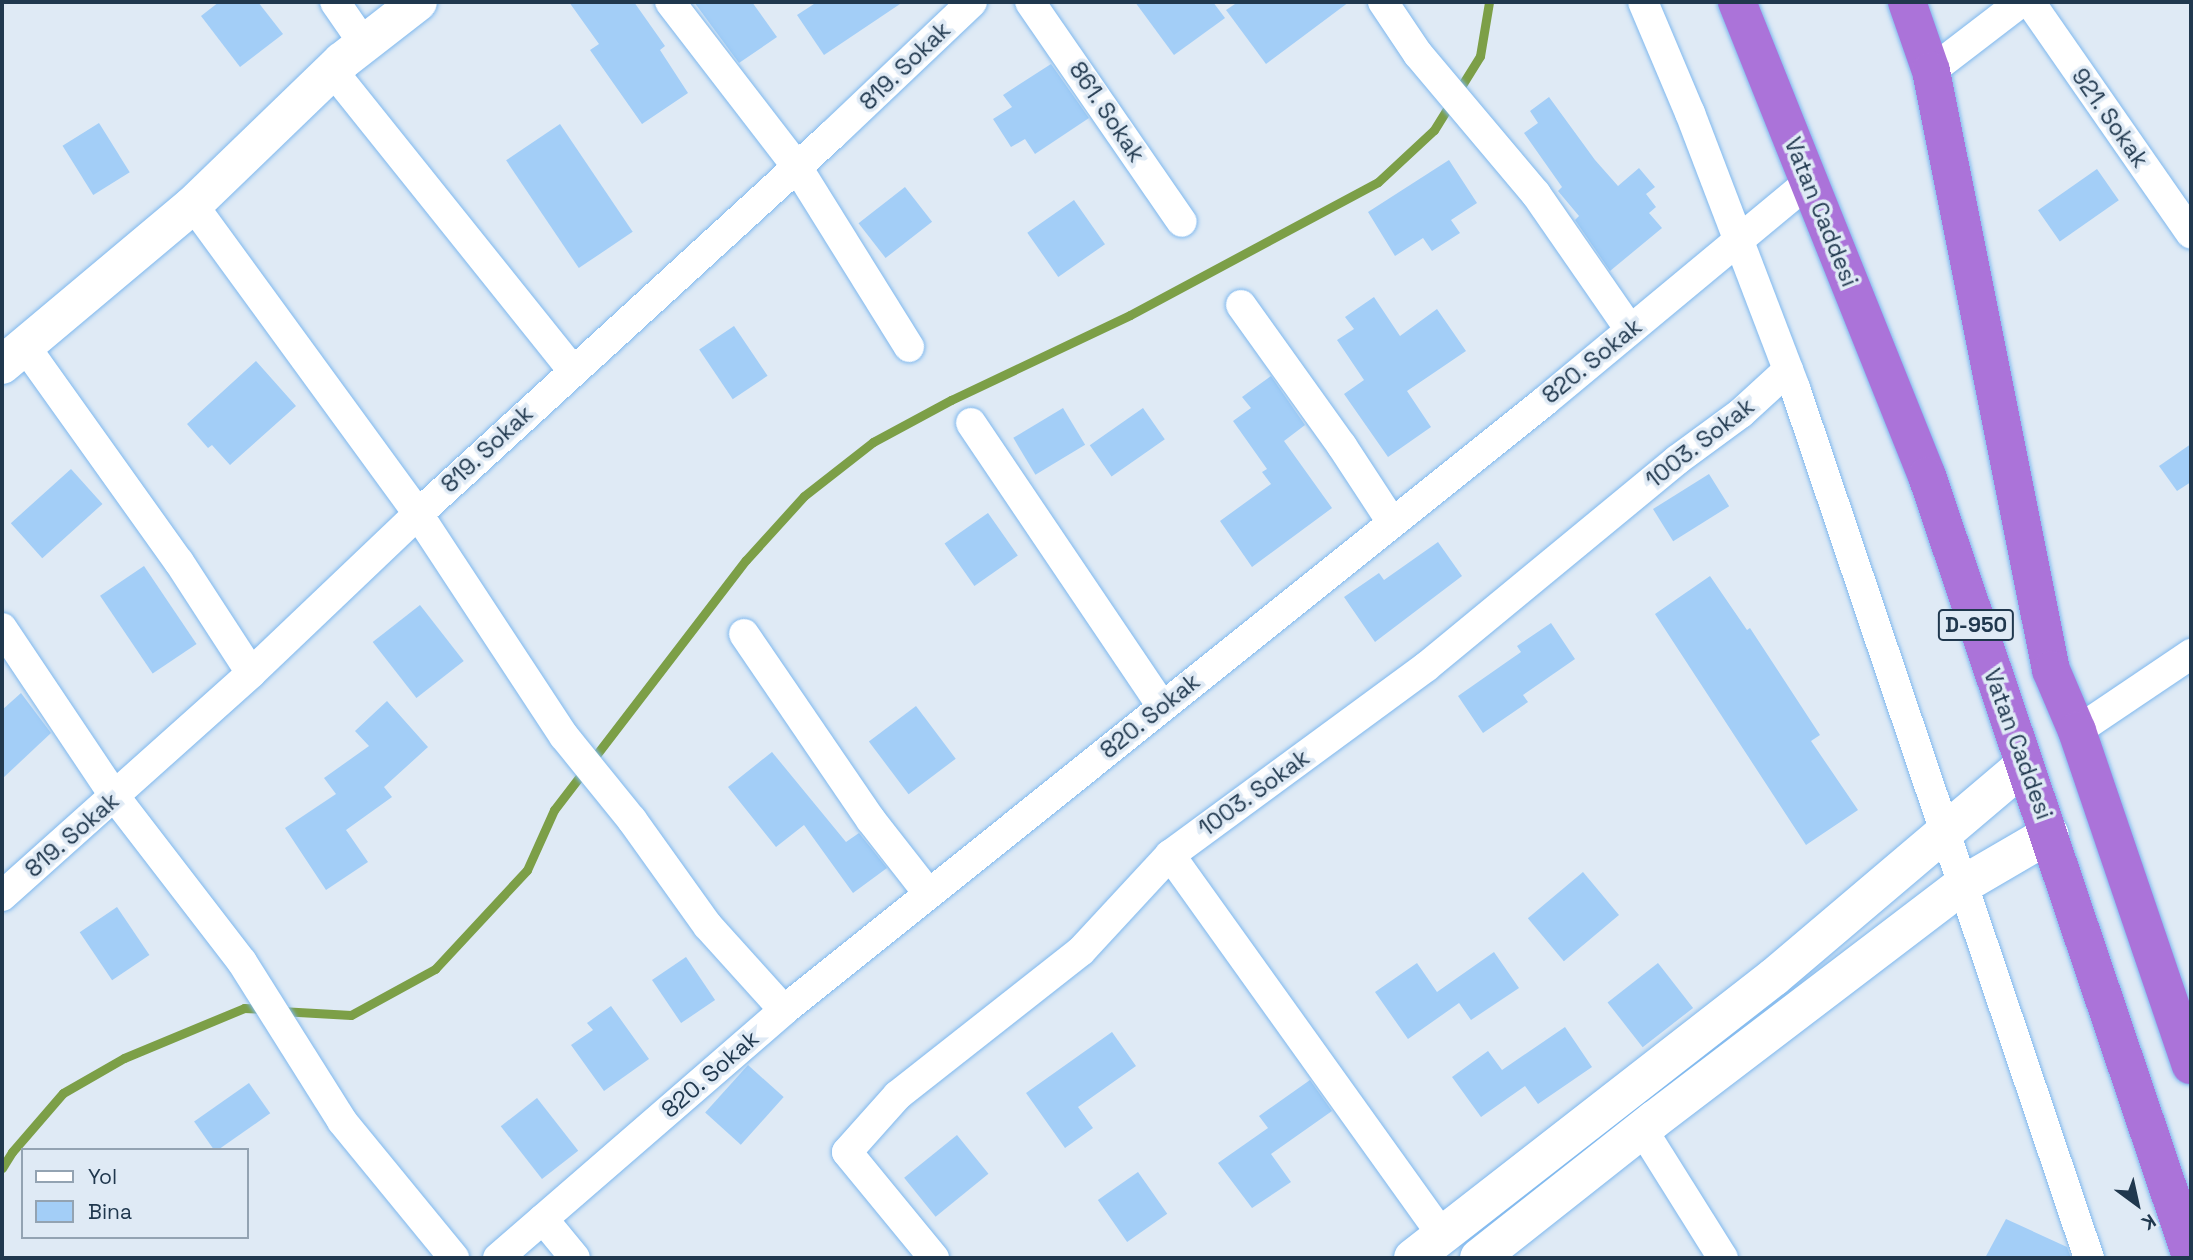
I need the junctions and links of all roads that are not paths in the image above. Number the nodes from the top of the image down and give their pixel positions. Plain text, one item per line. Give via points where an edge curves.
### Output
1 (335, 2) edge
2 (418, 2) edge
3 (670, 2) edge
4 (972, 2) edge
5 (1030, 2) edge
6 (1383, 2) edge
7 (1643, 2) edge
8 (1737, 2) edge
9 (1907, 2) edge
10 (2021, 2) edge
11 (2030, 2) edge
12 (364, 44) junction
13 (332, 70) junction
14 (1931, 71) junction
15 (797, 167) junction
16 (1809, 182) junction
17 (193, 205) junction
18 (1182, 222) dead end
19 (2191, 234) edge
20 (1738, 239) junction
21 (1241, 305) dead end
22 (1630, 330) junction
23 (909, 347) dead end
24 (13, 355) edge
25 (572, 370) junction
26 (1788, 370) junction
27 (971, 423) dead end
28 (418, 514) junction
29 (1391, 522) junction
30 (2, 628) edge
31 (744, 634) dead end
32 (2191, 654) edge
33 (251, 673) junction
34 (1162, 706) junction
35 (2077, 731) junction
36 (2023, 766) junction
37 (116, 797) junction
38 (1946, 830) junction
39 (2050, 834) junction
40 (1170, 855) junction
41 (1964, 884) junction
42 (928, 893) junction
43 (2, 895) edge
44 (784, 1010) junction
45 (2191, 1065) edge
46 (1642, 1129) junction
47 (543, 1219) junction
48 (1428, 1247) edge
49 (2191, 1256) edge
50 (454, 1258) edge
51 (498, 1258) edge
52 (575, 1258) edge
53 (934, 1258) edge
54 (1479, 1258) edge
55 (1723, 1258) edge
56 (2089, 1258) edge

1 - 12 street
2 - 12 street
3 - 15 street
4 - 15 street, 819. Sokak
5 - 18 street, 861. Sokak
6 - 22 street via 1418,54 1536,194
7 - 20 street
8 - 16 highway, Vatan Caddesi / D-950
9 - 14 highway, D-950
10 - 14 street
11 - 19 street, 921. Sokak
12 - 13 street
13 - 17 street
13 - 25 street
14 - 35 highway, D-950 via 2051,670
15 - 23 street
15 - 25 street, 819. Sokak
16 - 20 street, 820. Sokak
16 - 36 highway, Vatan Caddesi / D-950 via 1927,476
17 - 24 street
17 - 28 street
20 - 22 street, 820. Sokak
20 - 26 street
21 - 29 street
22 - 29 street, 820. Sokak
24 - 33 street via 179,562
25 - 28 street, 819. Sokak
26 - 38 street
26 - 40 street, 1003. Sokak via 1426,667
27 - 34 street
28 - 33 street, 819. Sokak
28 - 44 street via 564,736 708,926
29 - 34 street, 820. Sokak
30 - 37 street
31 - 42 street via 871,820
32 - 35 street
33 - 37 street, 819. Sokak
34 - 42 street, 820. Sokak
35 - 45 highway, D-950
36 - 38 street
36 - 39 highway, Vatan Caddesi / D-950
37 - 43 street, 819. Sokak
37 - 50 street via 242,962 342,1121
38 - 41 street
38 - 48 street via 1774,977
39 - 41 street
39 - 49 highway, Vatan Caddesi / D-950
40 - 48 street
40 - 53 street, 1003. Sokak via 1081,951 898,1095 847,1152
41 - 46 street
41 - 56 street
42 - 44 street, 820. Sokak
44 - 47 street, 820. Sokak
46 - 54 street
46 - 55 street
47 - 51 street, 820. Sokak
47 - 52 street

